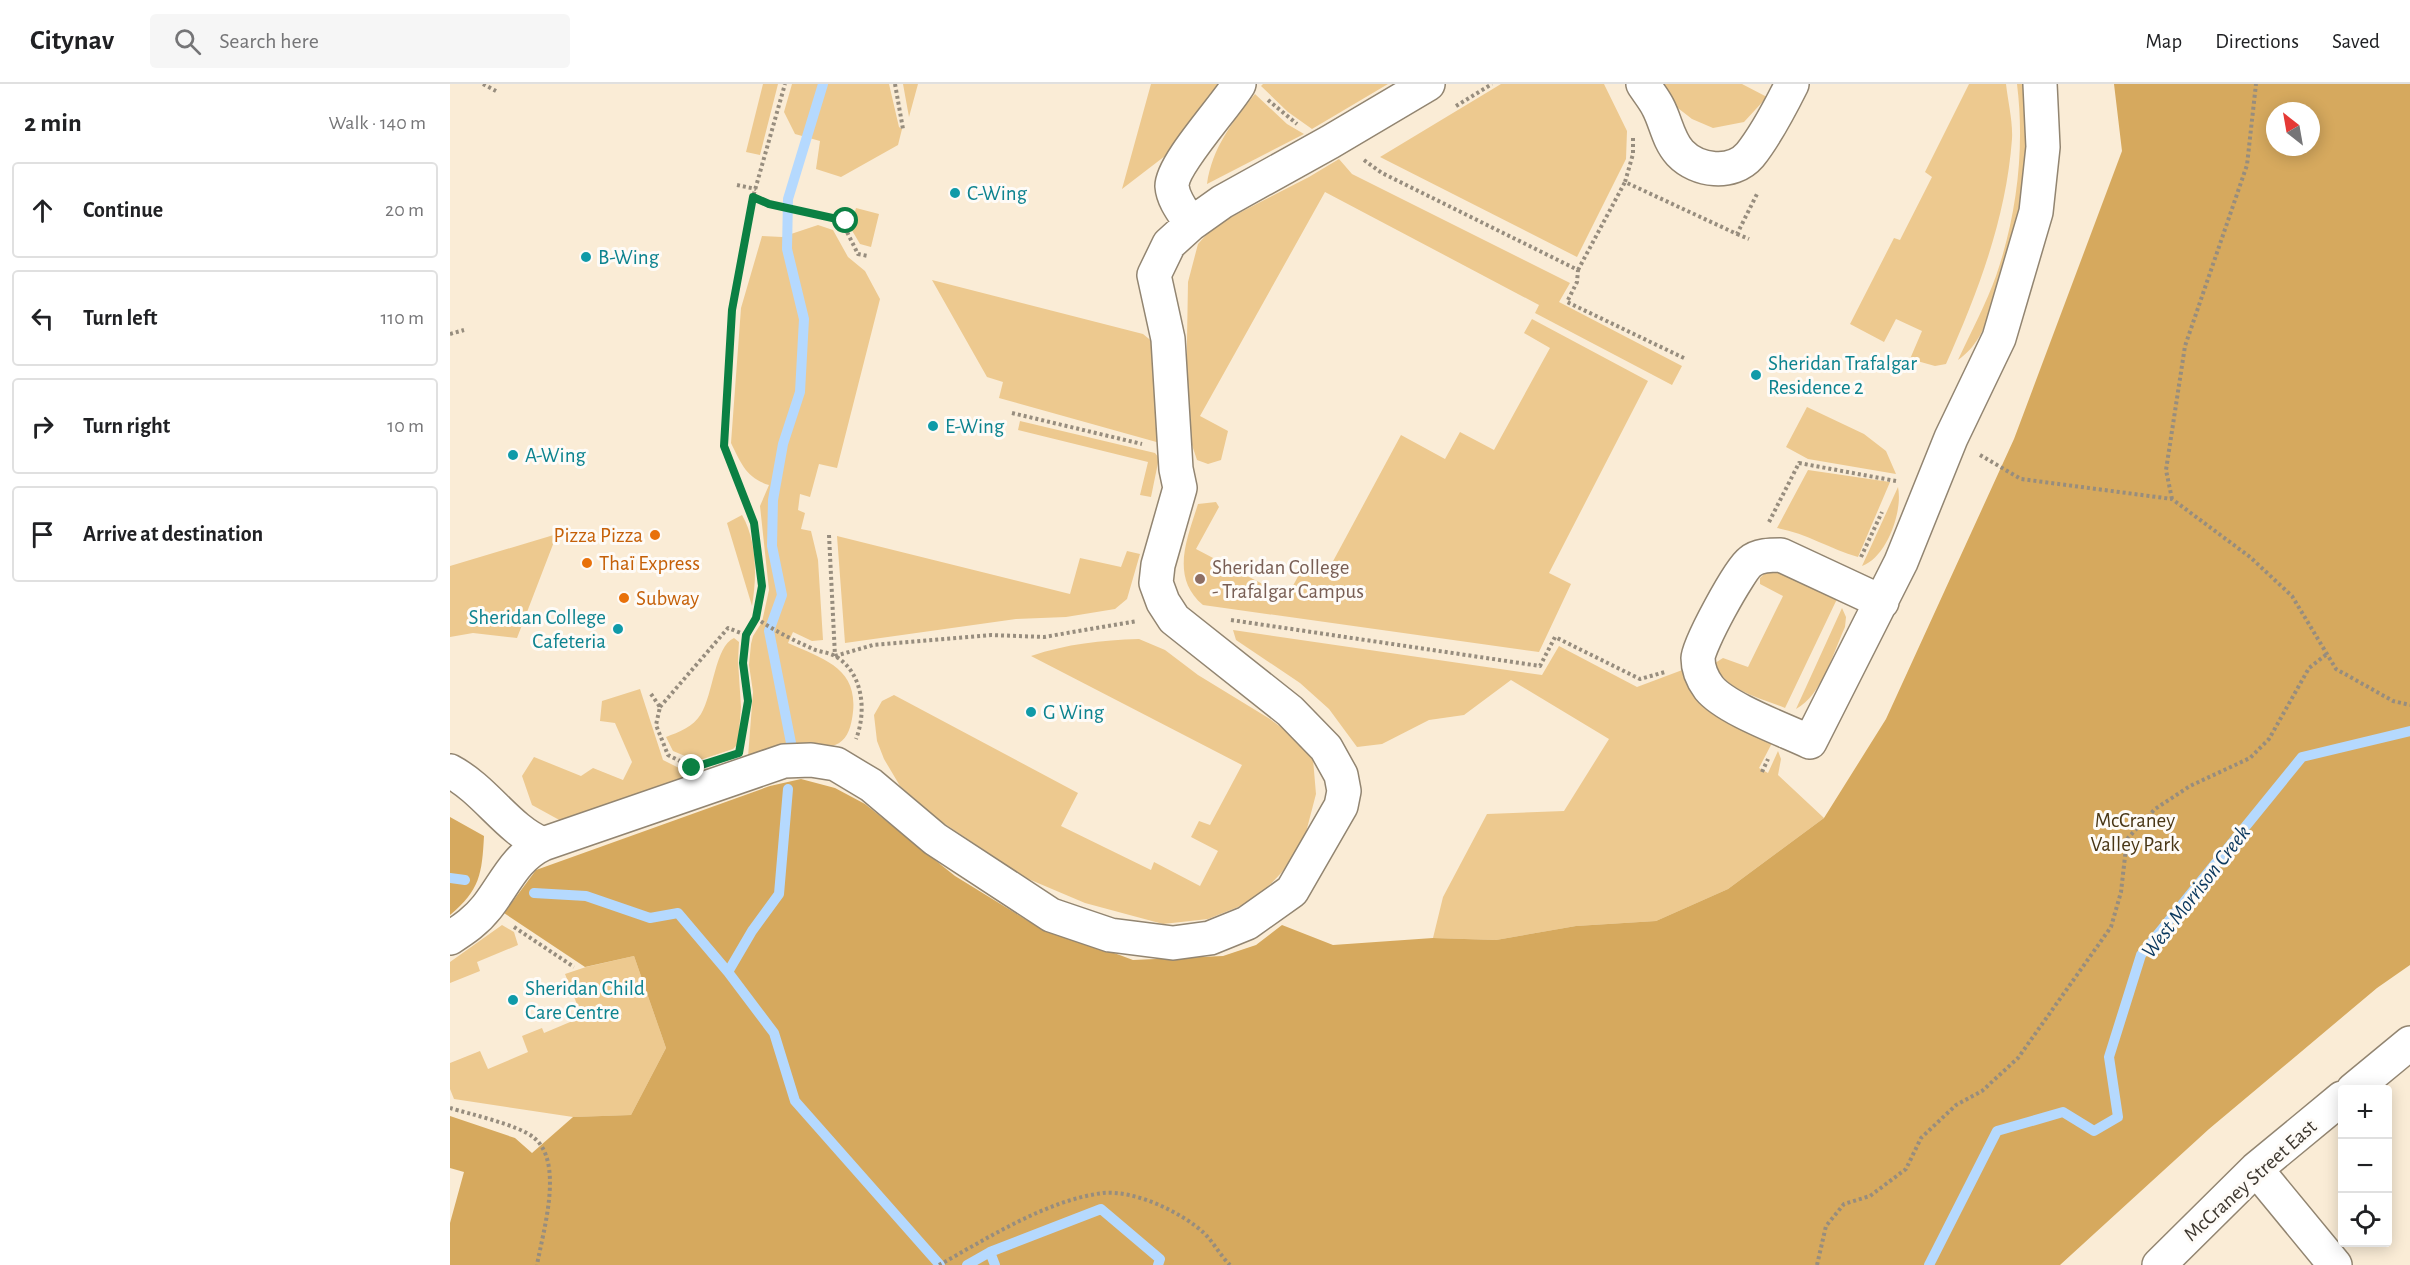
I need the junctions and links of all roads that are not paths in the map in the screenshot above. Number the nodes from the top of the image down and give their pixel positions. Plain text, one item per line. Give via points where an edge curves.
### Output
1 (1428, 84) edge
2 (1643, 84) edge
3 (1792, 84) edge
4 (2040, 84) edge
5 (1252, 90) edge
6 (1191, 224) junction
7 (1882, 602) junction
8 (450, 771) edge
9 (543, 844) junction
10 (450, 938) edge
11 (2410, 1042) edge
12 (2358, 1085) edge
13 (2338, 1102) edge
14 (2256, 1169) junction
15 (2158, 1265) edge
16 (2335, 1265) edge

1 - 6 street via 1222,202
2 - 3 street via 1681,154 1701,166 1722,168 1749,157
4 - 7 street via 2043,147 2036,212 1998,338
5 - 6 street via 1178,167 1172,185
6 - 9 street via 1169,244 1154,275 1168,339 1180,488 1156,583 1174,619 1290,711 1326,748 1341,775 1341,806 1292,891 1247,923 1210,938 1173,943 1110,934 1051,915 935,839 871,784 836,764 811,760 784,760
7 - 7 street via 1810,742 1734,706 1710,690 1701,675 1698,656 1720,608 1750,562 1764,555 1781,555
8 - 9 street via 463,778 527,837
9 - 10 street via 522,858 470,926
11 - 12 street
13 - 14 street, McCraney Street East
14 - 15 street, McCraney Street East
14 - 16 street

